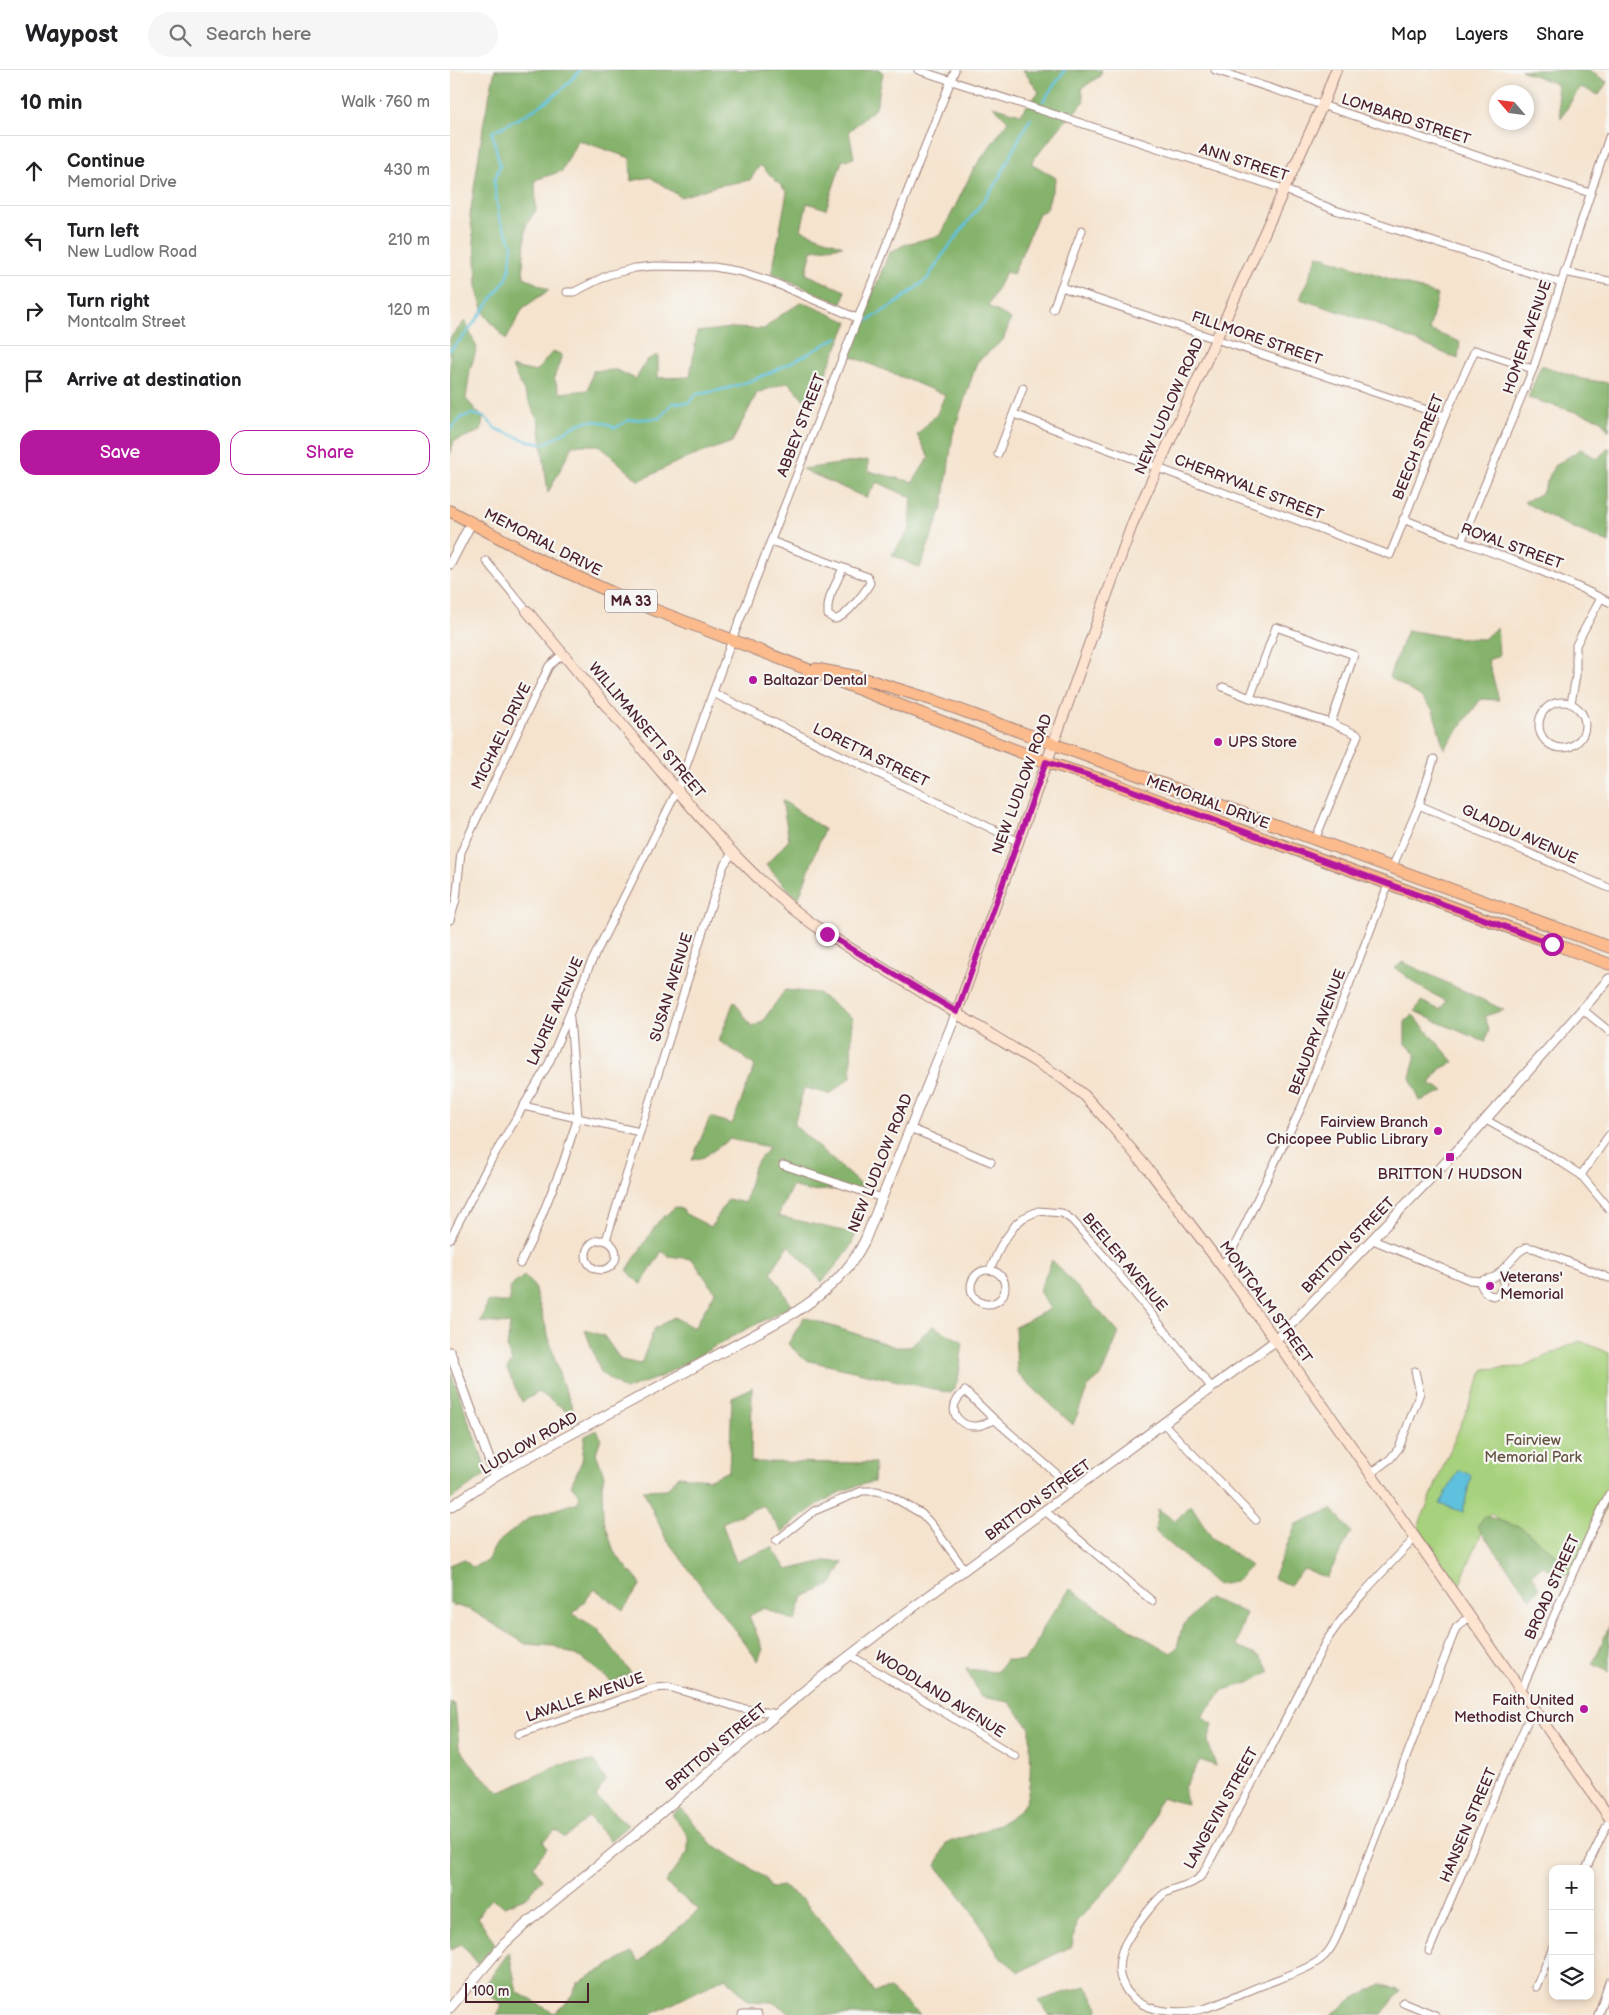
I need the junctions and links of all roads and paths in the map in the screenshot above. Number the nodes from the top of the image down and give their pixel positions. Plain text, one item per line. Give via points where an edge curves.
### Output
1 (918, 70) edge
2 (955, 70) edge
3 (1215, 70) edge
4 (1336, 70) edge
5 (951, 80) junction
6 (1322, 106) junction
7 (1609, 137) edge
8 (1283, 189) junction
9 (1590, 192) junction
10 (1082, 230) dead end
11 (1564, 272) junction
12 (1609, 281) edge
13 (1561, 283) junction
14 (1061, 287) junction
15 (567, 292) dead end
16 (1053, 309) dead end
17 (857, 318) junction
18 (1216, 339) junction
19 (1533, 369) junction
20 (1023, 388) dead end
21 (1014, 414) junction
22 (1445, 416) junction
23 (998, 454) dead end
24 (1157, 468) junction
25 (450, 511) edge
26 (1404, 519) junction
27 (471, 523) junction
28 (771, 541) junction
29 (1461, 542) junction
30 (1390, 555) joint
31 (486, 561) dead end
32 (450, 564) edge
33 (843, 568) junction
34 (1601, 598) junction
35 (1609, 602) edge
36 (527, 611) joint
37 (732, 640) junction
38 (563, 654) junction
39 (797, 666) junction
40 (1223, 687) dead end
41 (713, 693) junction
42 (1250, 698) junction
43 (1571, 703) junction
44 (1331, 723) junction
45 (1053, 745) junction
46 (1434, 759) dead end
47 (1046, 762) junction
48 (677, 791) junction
49 (1419, 805) junction
50 (1315, 840) junction
51 (1017, 841) junction
52 (733, 852) junction
53 (1392, 868) junction
54 (1388, 885) junction
55 (1609, 888) edge
56 (794, 910) joint
57 (450, 920) edge
58 (1609, 947) edge
59 (1609, 964) edge
60 (1609, 979) edge
61 (1582, 1009) junction
62 (957, 1012) junction
63 (570, 1013) junction
64 (1609, 1031) edge
65 (523, 1106) junction
66 (578, 1117) junction
67 (1486, 1120) junction
68 (910, 1128) junction
69 (640, 1132) junction
70 (1609, 1135) edge
71 (991, 1162) dead end
72 (783, 1165) dead end
73 (1581, 1175) junction
74 (882, 1198) junction
75 (1609, 1209) edge
76 (450, 1239) edge
77 (606, 1240) junction
78 (1373, 1240) junction
79 (520, 1264) dead end
80 (1221, 1265) junction
81 (1504, 1269) junction
82 (990, 1270) junction
83 (1609, 1278) edge
84 (1479, 1282) junction
85 (1275, 1341) junction
86 (450, 1352) edge
87 (1415, 1371) dead end
88 (1212, 1388) junction
89 (623, 1406) joint
90 (995, 1420) junction
91 (1163, 1423) junction
92 (1370, 1474) junction
93 (495, 1476) junction
94 (1075, 1490) junction
95 (1609, 1494) edge
96 (450, 1507) edge
97 (1045, 1512) junction
98 (1256, 1520) dead end
99 (1415, 1538) junction
100 (776, 1541) dead end
101 (965, 1570) junction
102 (1152, 1601) dead end
103 (1470, 1616) junction
104 (850, 1655) junction
105 (1521, 1690) junction
106 (1533, 1709) junction
107 (777, 1714) junction
108 (519, 1734) dead end
109 (1015, 1756) dead end
110 (1609, 1817) edge
111 (1609, 1822) edge
112 (1588, 1865) edge
113 (1429, 1952) dead end
114 (1549, 1955) edge
115 (1609, 1982) edge
116 (1536, 1988) dead end
117 (1403, 2002) dead end
118 (450, 2008) edge
119 (742, 2015) edge
120 (758, 2015) edge
121 (1435, 2015) edge
122 (1598, 2015) edge

1 - 5 street, ANN STREET
2 - 5 street, ABBEY STREET
3 - 6 street, LOMBARD STREET
4 - 6 main road, NEW LUDLOW ROAD
5 - 8 street, ANN STREET
5 - 17 street, ABBEY STREET
6 - 8 main road, NEW LUDLOW ROAD
6 - 9 street, LOMBARD STREET
7 - 9 street, HOMER AVENUE
8 - 13 street, ANN STREET
8 - 18 main road, NEW LUDLOW ROAD
9 - 11 street, HOMER AVENUE
10 - 14 street
11 - 12 street
11 - 13 street, HOMER AVENUE
13 - 19 street, HOMER AVENUE
14 - 16 street
14 - 18 street, FILLMORE STREET
15 - 17 street via 635,268 714,267 763,278
17 - 28 street, ABBEY STREET
18 - 22 street, FILLMORE STREET
18 - 24 main road, NEW LUDLOW ROAD
19 - 22 street, BEECH STREET via 1475,350
19 - 29 street, HOMER AVENUE
20 - 21 street
21 - 23 street
21 - 24 street, CHERRYVALE STREET
22 - 26 street, BEECH STREET
24 - 30 street, CHERRYVALE STREET
24 - 45 main road, NEW LUDLOW ROAD via 1122,549
25 - 27 main road, MA 33
26 - 29 street, ROYAL STREET
26 - 30 street, BEECH STREET
27 - 32 street
27 - 37 main road, MEMORIAL DRIVE / MA 33 via 597,586
28 - 33 street
28 - 37 street, ABBEY STREET
29 - 34 street, ROYAL STREET via 1554,576
31 - 36 street, WILLIMANSETT STREET
33 - 33 street via 828,606 828,615 834,619 842,618 870,583 868,577
34 - 35 street, ROYAL STREET
34 - 43 street via 1576,645 1576,676
36 - 38 main road, WILLIMANSETT STREET
37 - 39 main road, MEMORIAL DRIVE / MA 33
37 - 41 street, ABBEY STREET
38 - 48 main road, WILLIMANSETT STREET
38 - 57 street, MICHAEL DRIVE via 549,666 464,843 459,859 455,909
39 - 45 main road, MEMORIAL DRIVE / MA 33 via 834,671 884,684
39 - 47 main road, MEMORIAL DRIVE / MA 33
40 - 42 street
41 - 48 street, ABBEY STREET
41 - 51 street, LORETTA STREET
42 - 44 street
42 - 44 street via 1276,627 1354,655
43 - 43 street via 1553,704 1540,717 1541,735 1554,747 1572,746 1584,734 1584,715
44 - 50 street via 1358,734
45 - 47 main road, NEW LUDLOW ROAD
45 - 50 main road, MEMORIAL DRIVE / MA 33
46 - 49 street
47 - 51 main road, NEW LUDLOW ROAD
47 - 54 main road, MEMORIAL DRIVE / MA 33
48 - 52 main road, WILLIMANSETT STREET
48 - 63 street, LAURIE AVENUE via 589,967
49 - 53 street
49 - 55 street, GLADDU AVENUE
50 - 53 main road, MEMORIAL DRIVE / MA 33
51 - 62 main road, NEW LUDLOW ROAD
52 - 56 main road, WILLIMANSETT STREET
52 - 69 street, SUSAN AVENUE via 720,877
53 - 58 main road, MEMORIAL DRIVE / MA 33
54 - 59 main road, MEMORIAL DRIVE / MA 33
54 - 80 street, BEAUDRY AVENUE via 1302,1106 1239,1237
56 - 62 main road, MONTCALM STREET via 827,934
60 - 61 street, BRITTON STREET
61 - 64 street
61 - 67 street, BRITTON STREET
62 - 68 street, NEW LUDLOW ROAD
62 - 80 main road, MONTCALM STREET via 1061,1077 1085,1096 1152,1174
63 - 65 street, LAURIE AVENUE via 549,1063
63 - 66 street
65 - 66 street
65 - 76 street, LAURIE AVENUE
66 - 69 street
66 - 79 street via 563,1163
67 - 73 street
67 - 78 street, BRITTON STREET
68 - 71 street
68 - 74 street, NEW LUDLOW ROAD
69 - 77 street, SUSAN AVENUE
70 - 73 street
72 - 74 street
73 - 75 street
74 - 89 street, NEW LUDLOW ROAD via 857,1254 840,1277 818,1298
77 - 77 street via 595,1241 587,1251 588,1261 596,1269 608,1268 616,1259 615,1248
78 - 84 street
78 - 85 street, BRITTON STREET
80 - 85 main road, MONTCALM STREET
81 - 83 street via 1527,1248
81 - 84 street via 1495,1277
81 - 84 street via 1504,1284 1496,1296 1485,1293
82 - 82 street, BEELER AVENUE via 1000,1275 1005,1285 1002,1296 988,1304 974,1296 972,1286 975,1276
82 - 88 street, BEELER AVENUE via 1002,1245 1023,1218 1041,1210 1062,1213 1104,1256
85 - 88 street, BRITTON STREET
85 - 92 main road, MONTCALM STREET
86 - 93 street
87 - 92 street via 1420,1393 1400,1448
88 - 91 street, BRITTON STREET
89 - 93 street, LUDLOW ROAD
90 - 90 street via 976,1426 965,1425 954,1413 957,1400 964,1391
90 - 94 street
91 - 94 street, BRITTON STREET
91 - 98 street
92 - 99 main road, MONTCALM STREET
93 - 96 street, LUDLOW ROAD
94 - 97 street, BRITTON STREET
95 - 105 street, BROAD STREET
97 - 101 street, BRITTON STREET
97 - 102 street
99 - 103 main road, MONTCALM STREET
99 - 103 street, LANGEVIN STREET via 1337,1624 1202,1875 1193,1883 1166,1892 1130,1936 1118,1966 1127,1992 1140,2003 1164,2011 1205,2008 1301,1970 1322,1958 1331,1947 1348,1908 1456,1628
100 - 101 street via 814,1511 862,1491 877,1491 922,1514
101 - 104 street, BRITTON STREET
103 - 105 main road, MONTCALM STREET
104 - 107 street, BRITTON STREET
104 - 109 street, WOODLAND AVENUE
105 - 106 main road, MONTCALM STREET
106 - 110 main road, MONTCALM STREET
106 - 113 street, HANSEN STREET
107 - 108 street, LAVALLE AVENUE via 740,1708 669,1687 654,1688
107 - 118 street, BRITTON STREET via 526,1923
111 - 112 street
114 - 116 street
115 - 122 street
117 - 121 street
119 - 120 street

